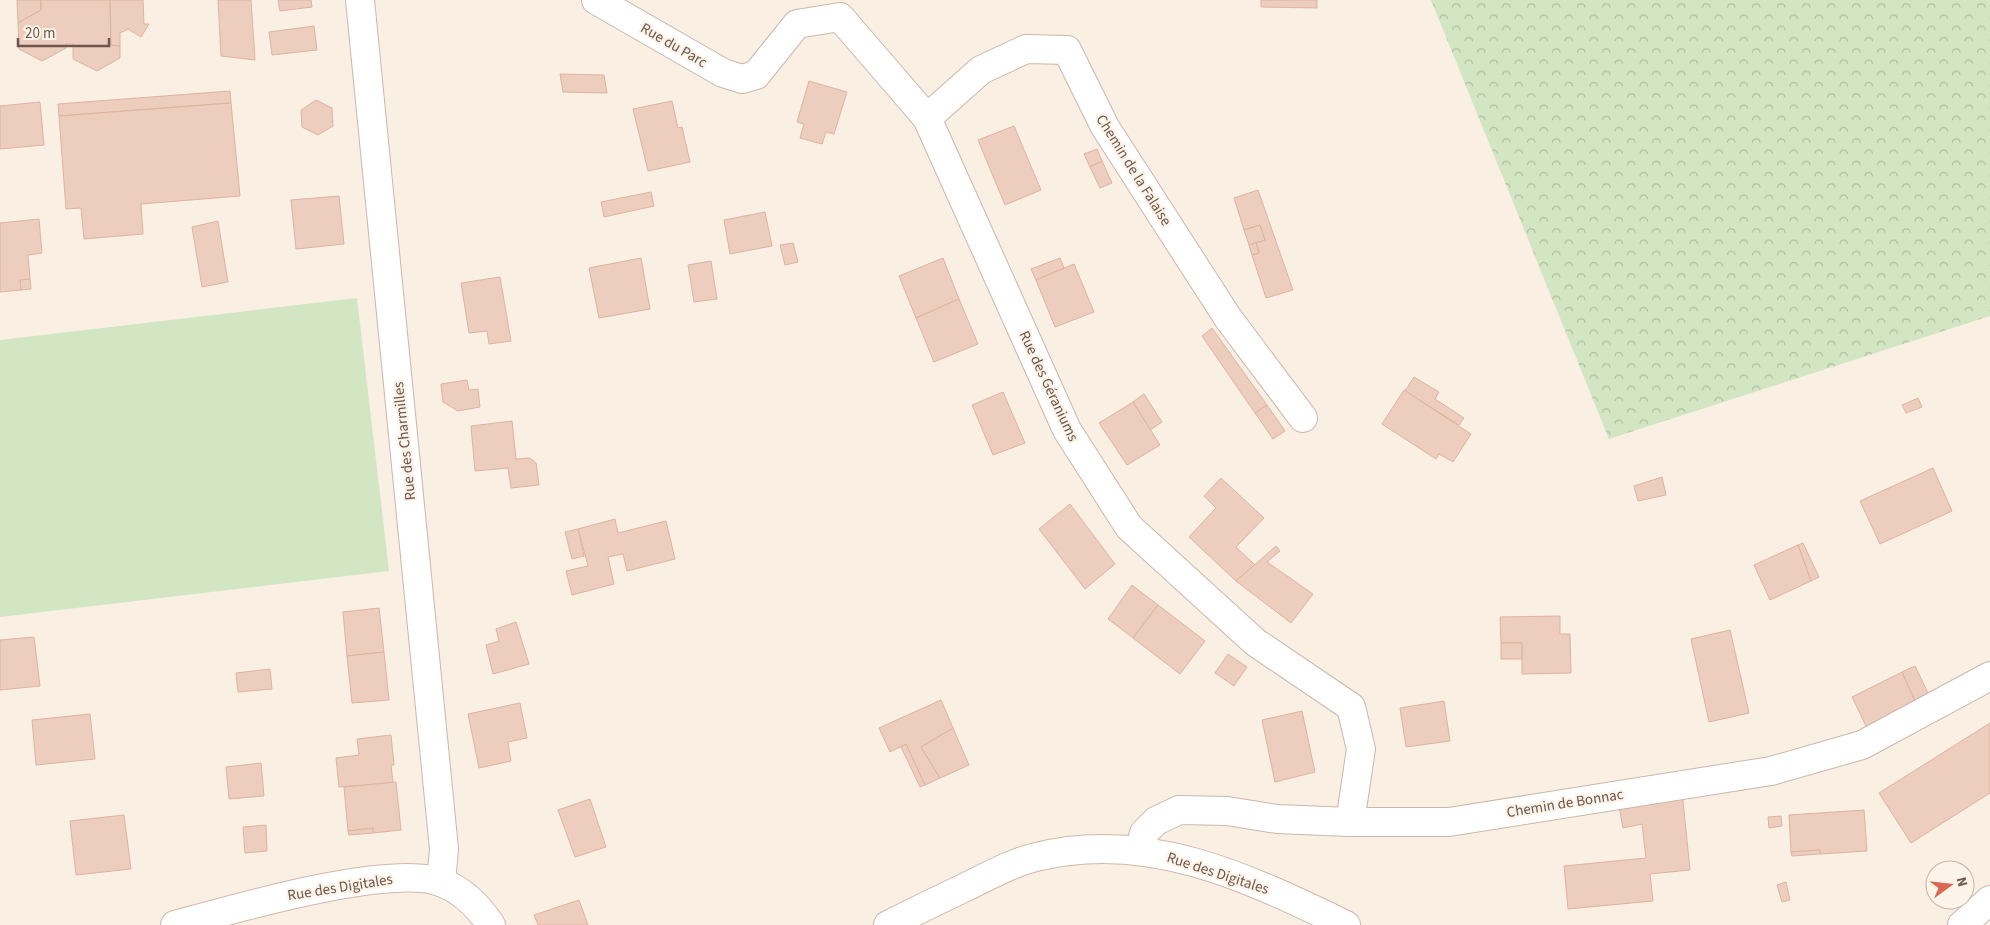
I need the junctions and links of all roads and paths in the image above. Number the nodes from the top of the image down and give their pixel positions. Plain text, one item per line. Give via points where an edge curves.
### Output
1 (360, 0) edge
2 (596, 0) edge
3 (756, 75) joint
4 (927, 118) junction
5 (1303, 418) dead end
6 (1990, 676) edge
7 (1350, 822) junction
8 (1140, 850) junction
9 (441, 882) junction
10 (1990, 900) edge
11 (175, 925) edge
12 (491, 925) edge
13 (888, 925) edge
14 (1346, 925) edge
15 (1962, 925) edge

1 - 9 street, Rue des Charmilles via 443,839
2 - 3 street, Rue du Parc via 723,73 742,79
3 - 4 street, Rue des Géraniums via 797,24 840,17
4 - 5 street, Chemin de la Falaise via 981,70 1026,49 1067,50 1105,127 1217,301
4 - 7 street, Rue des Géraniums via 1066,430 1129,528 1255,642 1351,707 1360,749
6 - 7 street, Chemin de Bonnac via 1862,745 1771,771 1450,822
7 - 8 street, Chemin de Bonnac via 1179,810 1156,821 1144,833
8 - 13 street, Rue des Digitales via 1081,850 1035,857
8 - 14 street, Rue des Digitales via 1185,859 1231,874
9 - 11 street, Rue des Digitales via 407,877 372,881 274,898
9 - 12 street, Rue des Digitales via 465,895
10 - 15 street

